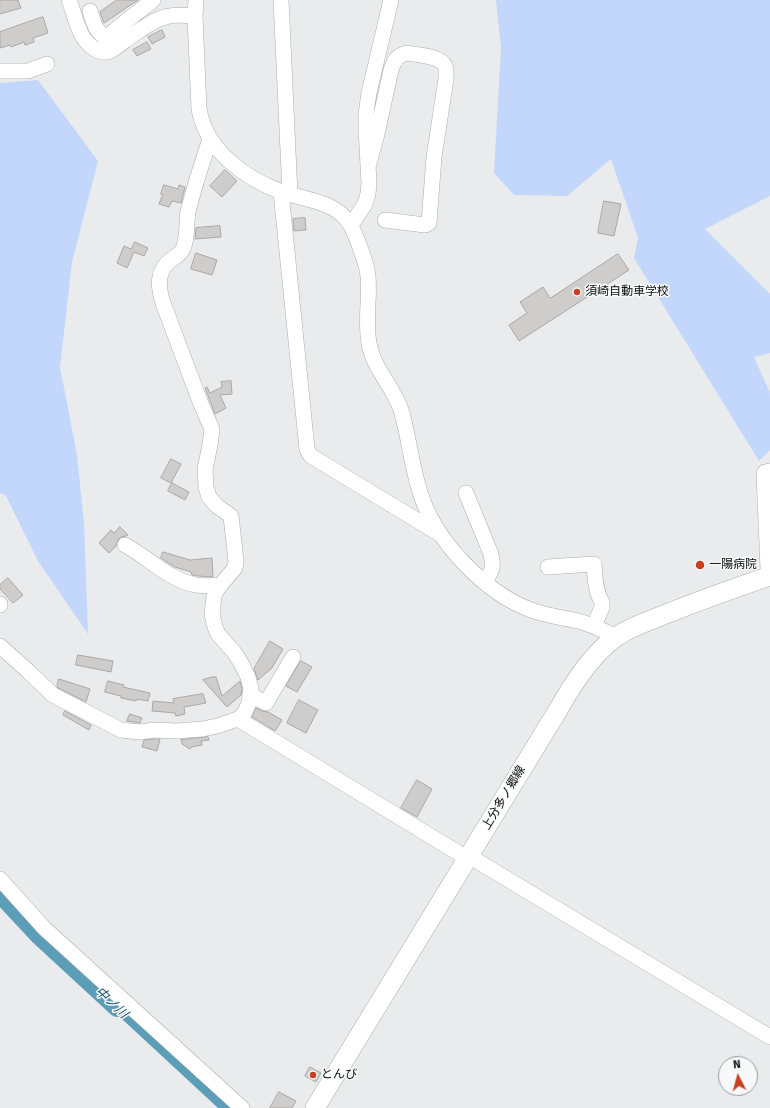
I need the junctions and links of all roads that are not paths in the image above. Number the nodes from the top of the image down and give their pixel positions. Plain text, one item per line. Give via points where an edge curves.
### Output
1 (69, 0) edge
2 (153, 0) edge
3 (196, 0) edge
4 (281, 0) edge
5 (391, 0) edge
6 (90, 11) dead end
7 (195, 16) junction
8 (107, 45) junction
9 (47, 64) dead end
10 (0, 71) edge
11 (210, 138) junction
12 (368, 167) junction
13 (286, 193) junction
14 (385, 220) dead end
15 (350, 225) junction
16 (770, 471) edge
17 (466, 493) dead end
18 (441, 535) junction
19 (125, 545) dead end
20 (548, 567) dead end
21 (770, 576) edge
22 (485, 582) junction
23 (221, 585) junction
24 (594, 626) junction
25 (616, 637) junction
26 (0, 646) edge
27 (293, 657) dead end
28 (250, 695) junction
29 (238, 718) junction
30 (469, 856) junction
31 (0, 879) edge
32 (770, 1037) edge
33 (242, 1108) edge
34 (315, 1108) edge

1 - 8 street via 83,37 90,46 102,52
2 - 8 street via 115,30
3 - 7 street
4 - 13 street
5 - 12 street via 366,114
6 - 8 street via 95,28
7 - 8 street via 175,14 158,20 115,48
7 - 11 street via 199,109
9 - 10 street via 28,71
11 - 13 street via 218,150 242,170
11 - 23 street via 188,212 184,245 180,254 171,260 162,272 159,291 212,429 205,474 209,497 231,516 236,565
12 - 14 street via 391,70 397,58 407,54 442,62 447,71 434,157 429,223 425,225
12 - 15 street via 368,194 365,204
13 - 15 street via 330,206 338,210
13 - 18 street via 307,449 312,456
15 - 18 street via 368,275 370,350 400,406 420,494 429,516
16 - 21 street via 764,474
17 - 22 street via 493,562 492,570
18 - 22 street via 463,562
19 - 23 street via 171,576 205,586
20 - 24 street via 594,564 597,588 602,602
21 - 25 main road, 上分多ノ郷線 via 681,608 629,629
22 - 24 street via 532,610
23 - 28 street via 214,596 212,614 215,627 234,652 248,677
24 - 25 street
25 - 30 main road, 上分多ノ郷線 via 581,673
26 - 29 street via 53,695 121,730 176,732 217,726
27 - 28 street via 266,703
28 - 29 street via 244,714
29 - 30 street via 460,854
30 - 32 street
30 - 34 main road, 上分多ノ郷線
31 - 33 street via 44,928

